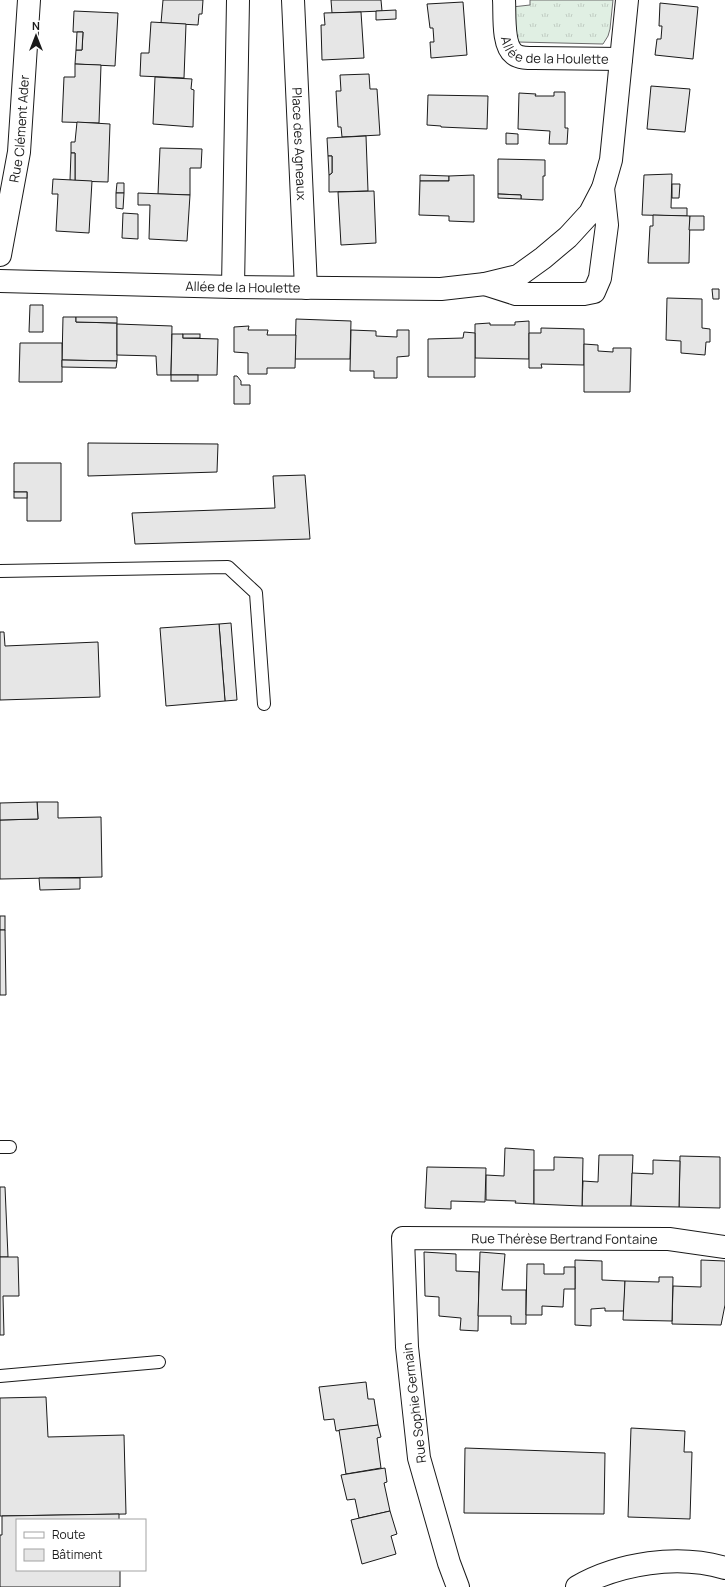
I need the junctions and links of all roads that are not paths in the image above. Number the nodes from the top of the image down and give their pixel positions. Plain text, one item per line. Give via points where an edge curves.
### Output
1 (28, 0) edge
2 (238, 0) edge
3 (293, 0) edge
4 (504, 0) edge
5 (627, 0) edge
6 (621, 59) junction
7 (603, 188) junction
8 (0, 255) edge
9 (0, 280) edge
10 (485, 284) junction
11 (233, 287) junction
12 (306, 288) junction
13 (0, 571) edge
14 (264, 704) dead end
15 (403, 1238) joint
16 (725, 1246) edge
17 (159, 1362) dead end
18 (0, 1376) edge
19 (725, 1568) edge
20 (458, 1587) edge
21 (577, 1587) edge

1 - 8 street, Rue Clément Ader via 19,152
2 - 11 street
3 - 12 street, Place des Agneaux
4 - 6 street, Allée de la Houlette via 506,43 513,54 535,58
5 - 6 street, Allée de la Houlette
6 - 7 street, Allée de la Houlette via 610,160
7 - 10 street, Allée de la Houlette via 590,213 544,258 518,276
7 - 10 street, Allée de la Houlette via 607,225 600,278 594,292 516,294
9 - 11 street, Allée de la Houlette
10 - 12 street, Allée de la Houlette via 441,289
11 - 12 street, Allée de la Houlette
13 - 14 lane via 228,567 256,593
15 - 16 street, Rue Thérèse Bertrand Fontaine via 669,1239
15 - 20 street, Rue Sophie Germain via 407,1347 419,1458
17 - 18 lane
19 - 21 street via 718,1565 674,1561 635,1565 591,1579

